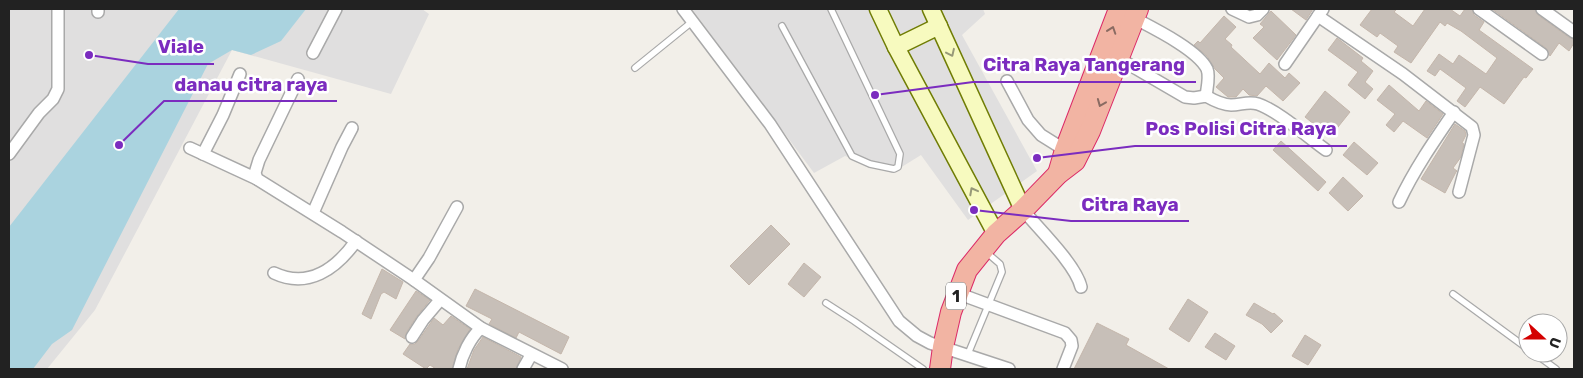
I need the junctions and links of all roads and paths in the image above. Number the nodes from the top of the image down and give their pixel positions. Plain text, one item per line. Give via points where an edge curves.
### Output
1 (58, 9) edge
2 (336, 9) edge
3 (683, 9) edge
4 (831, 9) edge
5 (878, 9) edge
6 (931, 9) edge
7 (1232, 9) edge
8 (1263, 9) edge
9 (1542, 9) edge
10 (1484, 10) edge
11 (1130, 12) edge
12 (1321, 12) edge
13 (693, 21) junction
14 (782, 26) dead end
15 (939, 26) junction
16 (1574, 32) edge
17 (896, 47) junction
18 (313, 53) dead end
19 (1542, 54) dead end
20 (1118, 58) junction
21 (1285, 64) dead end
22 (635, 68) dead end
23 (240, 74) dead end
24 (298, 79) dead end
25 (1007, 81) dead end
26 (1206, 96) junction
27 (1454, 112) junction
28 (352, 128) dead end
29 (190, 148) dead end
30 (1064, 150) junction
31 (1326, 150) dead end
32 (9, 154) edge
33 (203, 154) junction
34 (1058, 174) junction
35 (256, 178) junction
36 (1459, 192) dead end
37 (1399, 202) dead end
38 (457, 207) dead end
39 (1023, 210) junction
40 (313, 213) junction
41 (996, 234) junction
42 (356, 241) junction
43 (982, 249) junction
44 (274, 273) dead end
45 (414, 280) junction
46 (1081, 287) dead end
47 (958, 293) junction
48 (1453, 294) dead end
49 (440, 300) junction
50 (826, 303) dead end
51 (989, 306) junction
52 (481, 328) junction
53 (412, 337) dead end
54 (1518, 342) edge
55 (943, 347) junction
56 (968, 354) junction
57 (531, 355) junction
58 (459, 369) edge
59 (522, 369) edge
60 (562, 369) edge
61 (923, 369) edge
62 (940, 369) edge
63 (1009, 369) edge
64 (1063, 369) edge

1 - 32 street via 58,89
2 - 18 street
3 - 13 street
4 - 14 lane via 900,154 898,166 894,169 852,156
5 - 17 main road
6 - 15 main road
7 - 8 street via 1249,17
9 - 16 street
10 - 19 street
11 - 20 highway, 1
11 - 26 street via 1201,62 1208,74
30 -> 11 highway
12 - 21 street
12 - 27 street
13 - 22 lane
13 - 55 street via 770,124 899,321 917,336
15 - 17 main road
15 -> 39 main road
41 -> 17 main road
20 - 26 street via 1185,97
20 -> 34 highway, 1 via 1075,161
23 - 33 street via 224,116
24 - 35 street via 259,160
25 - 30 street via 1034,128
26 - 31 street via 1231,106 1248,102 1259,104
27 - 36 street via 1472,127 1474,134
27 - 37 street via 1424,155
28 - 40 street
29 - 33 street
30 - 34 highway
33 - 35 street
34 - 39 highway, 1
35 - 40 street
38 - 45 street
39 - 41 highway, 1
39 - 46 street via 1072,267
40 - 42 street
41 - 43 highway, 1
42 - 44 street via 332,268 320,274 293,279
42 - 45 street
43 - 47 highway, 1 via 967,270
43 - 51 lane via 1000,264 1002,272
45 - 49 street
47 - 51 street
47 - 55 highway, 1
48 - 54 lane
49 - 52 street
49 - 53 street
50 - 61 lane
51 - 56 lane
51 - 64 street via 1065,333 1072,340 1072,346
52 - 57 street
52 - 58 street via 462,358
55 - 56 street
55 - 62 highway, 1
56 - 63 street
57 - 59 street
57 - 60 street

